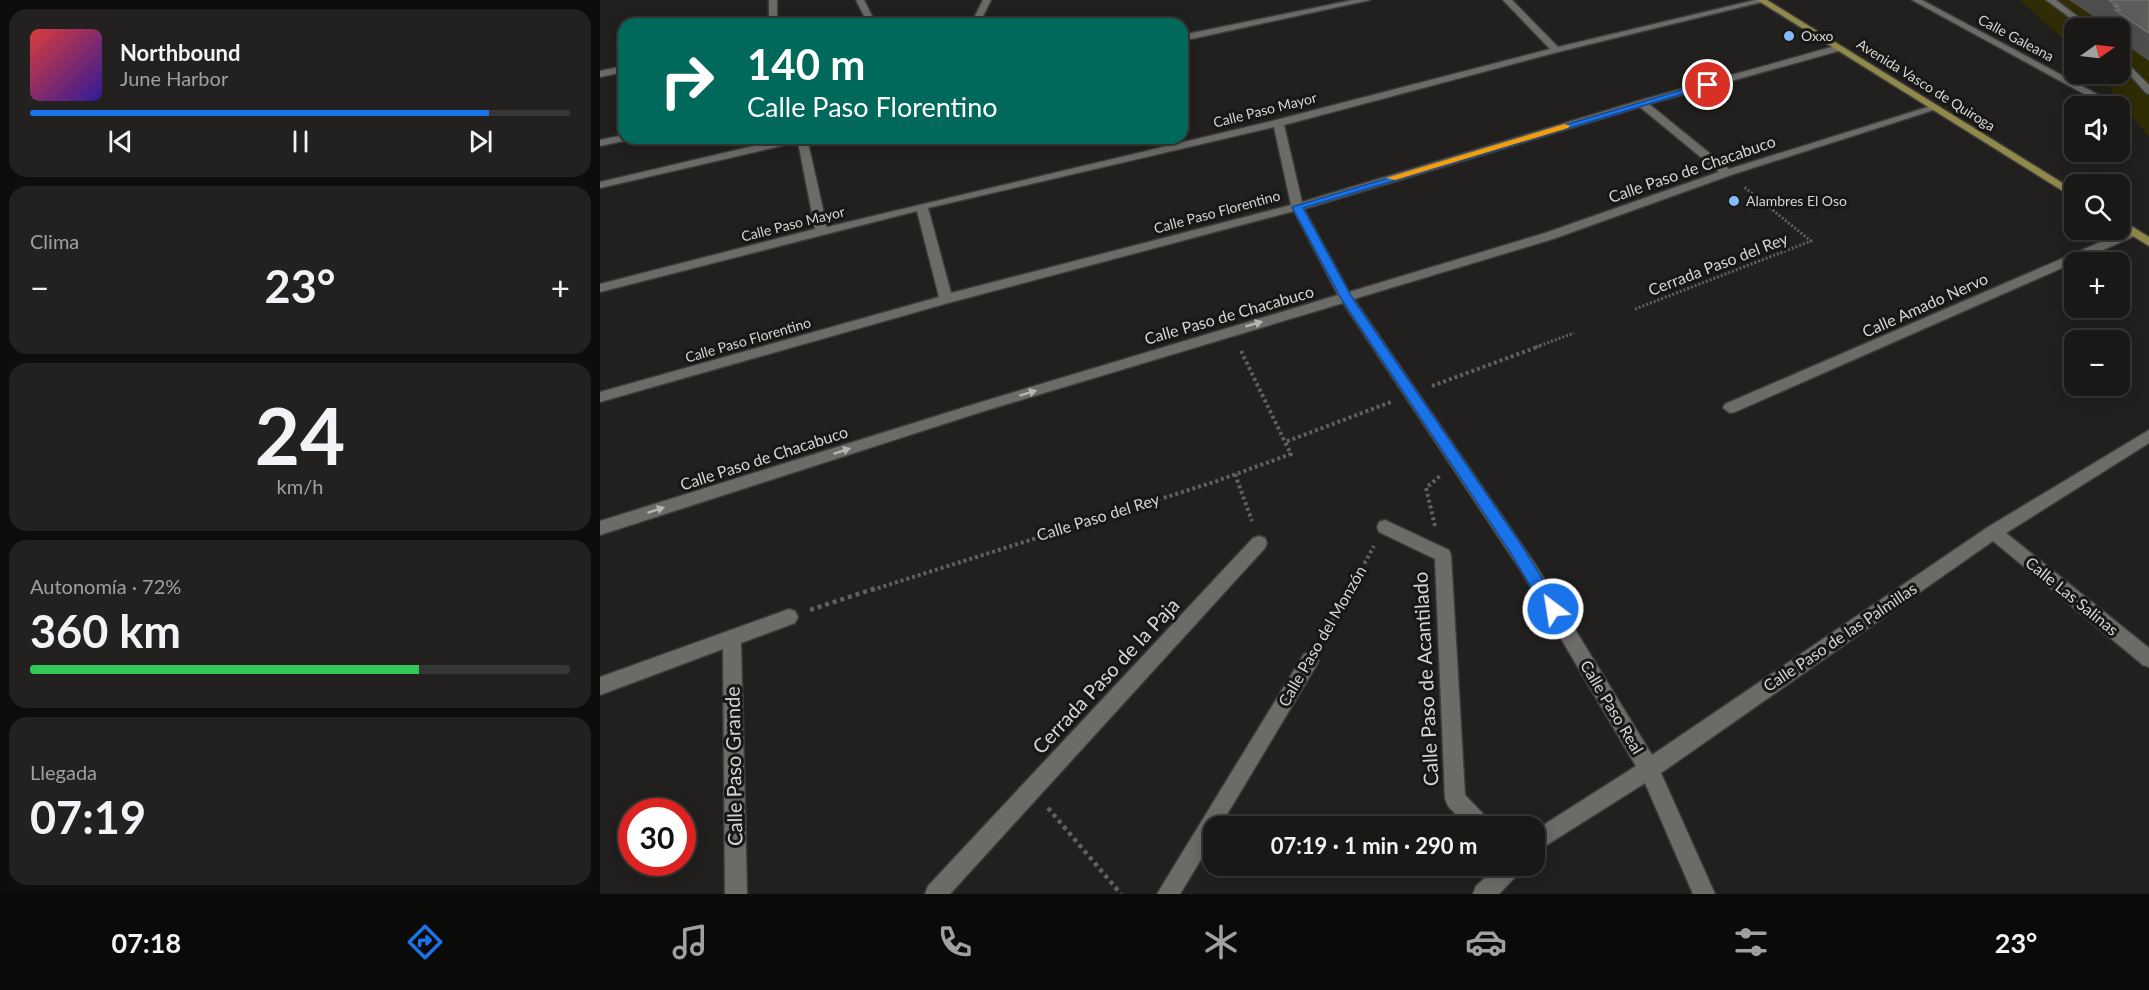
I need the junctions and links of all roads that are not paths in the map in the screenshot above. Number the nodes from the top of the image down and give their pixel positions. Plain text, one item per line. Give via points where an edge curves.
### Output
1 (773, 0) edge
2 (860, 0) edge
3 (987, 0) edge
4 (1366, 0) edge
5 (1507, 0) edge
6 (1762, 0) edge
7 (1916, 0) edge
8 (2050, 0) edge
9 (773, 18) edge
10 (869, 18) edge
11 (978, 18) edge
12 (2075, 18) edge
13 (1188, 37) edge
14 (1839, 48) junction
15 (1556, 50) junction
16 (618, 70) edge
17 (2130, 70) edge
18 (600, 74) edge
19 (2149, 91) edge
20 (2096, 96) edge
21 (1642, 103) junction
22 (1935, 108) junction
23 (1278, 123) junction
24 (618, 139) edge
25 (600, 143) edge
26 (776, 144) edge
27 (803, 144) edge
28 (1188, 144) edge
29 (1188, 144) edge
30 (1727, 173) junction
31 (600, 185) edge
32 (2064, 189) edge
33 (922, 206) junction
34 (1297, 207) junction
35 (2130, 230) edge
36 (2133, 232) junction
37 (822, 233) junction
38 (2149, 242) edge
39 (600, 288) edge
40 (1346, 298) junction
41 (946, 299) junction
42 (600, 398) edge
43 (1730, 408) dead end
44 (2149, 436) edge
45 (1385, 527) road end
46 (600, 528) edge
47 (1994, 532) junction
48 (1259, 543) road end
49 (789, 617) road end
50 (732, 637) junction
51 (2149, 659) edge
52 (1310, 660) road end
53 (600, 686) edge
54 (1649, 768) junction
55 (1471, 816) edge
56 (1545, 836) edge
57 (1502, 876) edge
58 (736, 894) edge
59 (936, 894) edge
60 (1168, 894) edge
61 (1484, 894) edge
62 (1704, 894) edge

1 - 9 street
2 - 10 street
3 - 11 street
4 - 13 street
5 - 15 street
6 - 14 main road, Avenida Vasco de Quiroga
6 - 15 street, Calle Paso Mayor
7 - 20 street, Calle Galeana
8 - 12 street
14 - 21 street, Calle Paso Florentino
14 - 22 main road, Avenida Vasco de Quiroga
15 - 23 street, Calle Paso Mayor
16 - 18 street
17 - 19 street
21 - 30 street
21 - 34 street, Calle Paso Florentino
22 - 30 street, Calle Paso de Chacabuco
22 - 32 main road, Avenida Vasco de Quiroga
23 - 28 street, Calle Paso Mayor
23 - 34 street, Calle Paso Real
24 - 25 street
26 - 31 street
27 - 37 street
29 - 33 street, Calle Paso Mayor
30 - 40 street, Calle Paso de Chacabuco via 1549,236
33 - 37 street, Calle Paso Mayor
33 - 41 street
34 - 40 street, Calle Paso Real
34 - 41 street, Calle Paso Florentino
35 - 36 main road
36 - 38 main road
36 - 43 street, Calle Amado Nervo
37 - 39 street, Calle Paso Mayor
46 -> 40 street, Calle Paso de Chacabuco via 978,408
40 - 54 street, Calle Paso Real via 1529,569
41 - 42 street, Calle Paso Florentino
44 - 47 street, Calle Paso de las Palmillas
45 - 55 street, Calle Paso de Acantilado via 1443,555 1455,799
47 - 51 street, Calle Las Salinas
47 - 54 street, Calle Paso de las Palmillas
48 - 59 street, Cerrada Paso de la Paja
49 - 50 street
50 - 53 street
50 - 58 street, Calle Paso Grande
52 - 60 street, Calle Paso del Monzón
54 - 56 street, Calle Paso de las Palmillas
54 - 62 street, Calle Paso Real
57 - 61 street

